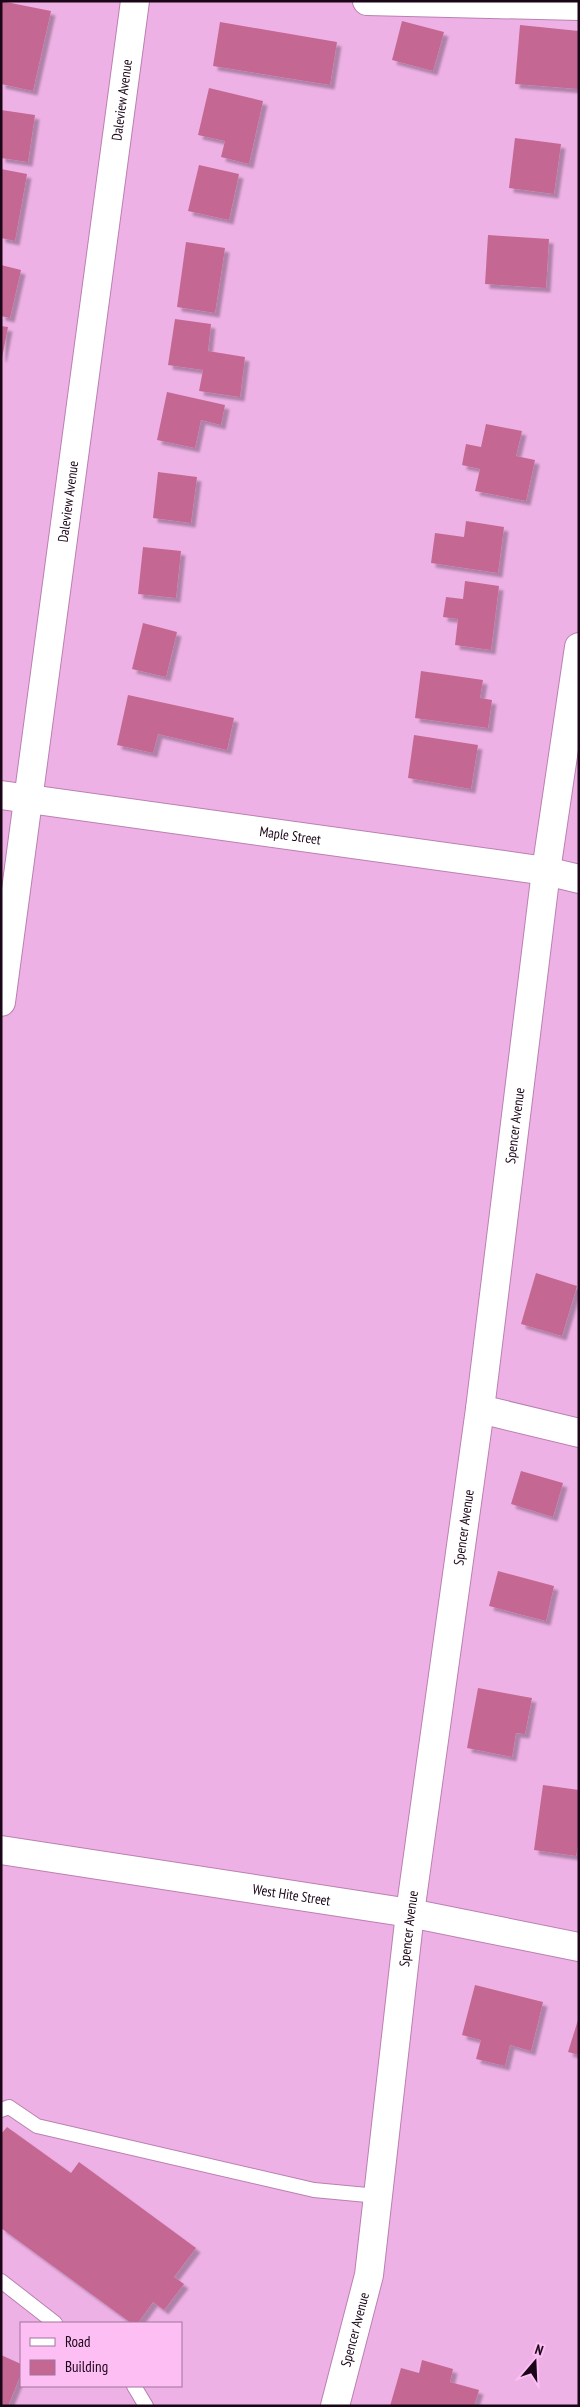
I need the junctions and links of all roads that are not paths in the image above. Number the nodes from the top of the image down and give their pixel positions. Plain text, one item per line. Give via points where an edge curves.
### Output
1 (135, 1) edge
2 (367, 1) edge
3 (579, 6) edge
4 (579, 647) edge
5 (1, 795) edge
6 (28, 799) junction
7 (546, 871) junction
8 (579, 879) edge
9 (1, 1002) edge
10 (480, 1410) junction
11 (579, 1433) edge
12 (1, 1850) edge
13 (410, 1913) junction
14 (579, 1948) edge
15 (1, 2110) edge
16 (378, 2196) junction
17 (1, 2281) edge
18 (54, 2322) edge
19 (135, 2387) edge
20 (146, 2406) edge
21 (335, 2406) edge

1 - 6 street, Daleview Avenue
2 - 3 street
4 - 7 street, Spencer Avenue
5 - 6 street, Maple Street
6 - 7 street, Maple Street
6 - 9 street, Daleview Avenue
7 - 8 street, Maple Street
7 - 10 street, Spencer Avenue
10 - 11 street
10 - 13 street, Spencer Avenue
12 - 13 street, West Hite Street
13 - 14 street, West Hite Street
13 - 16 street, Spencer Avenue
15 - 16 lane via 9,2107 37,2126 314,2190
16 - 21 street, Spencer Avenue via 369,2275
17 - 18 lane
19 - 20 lane

